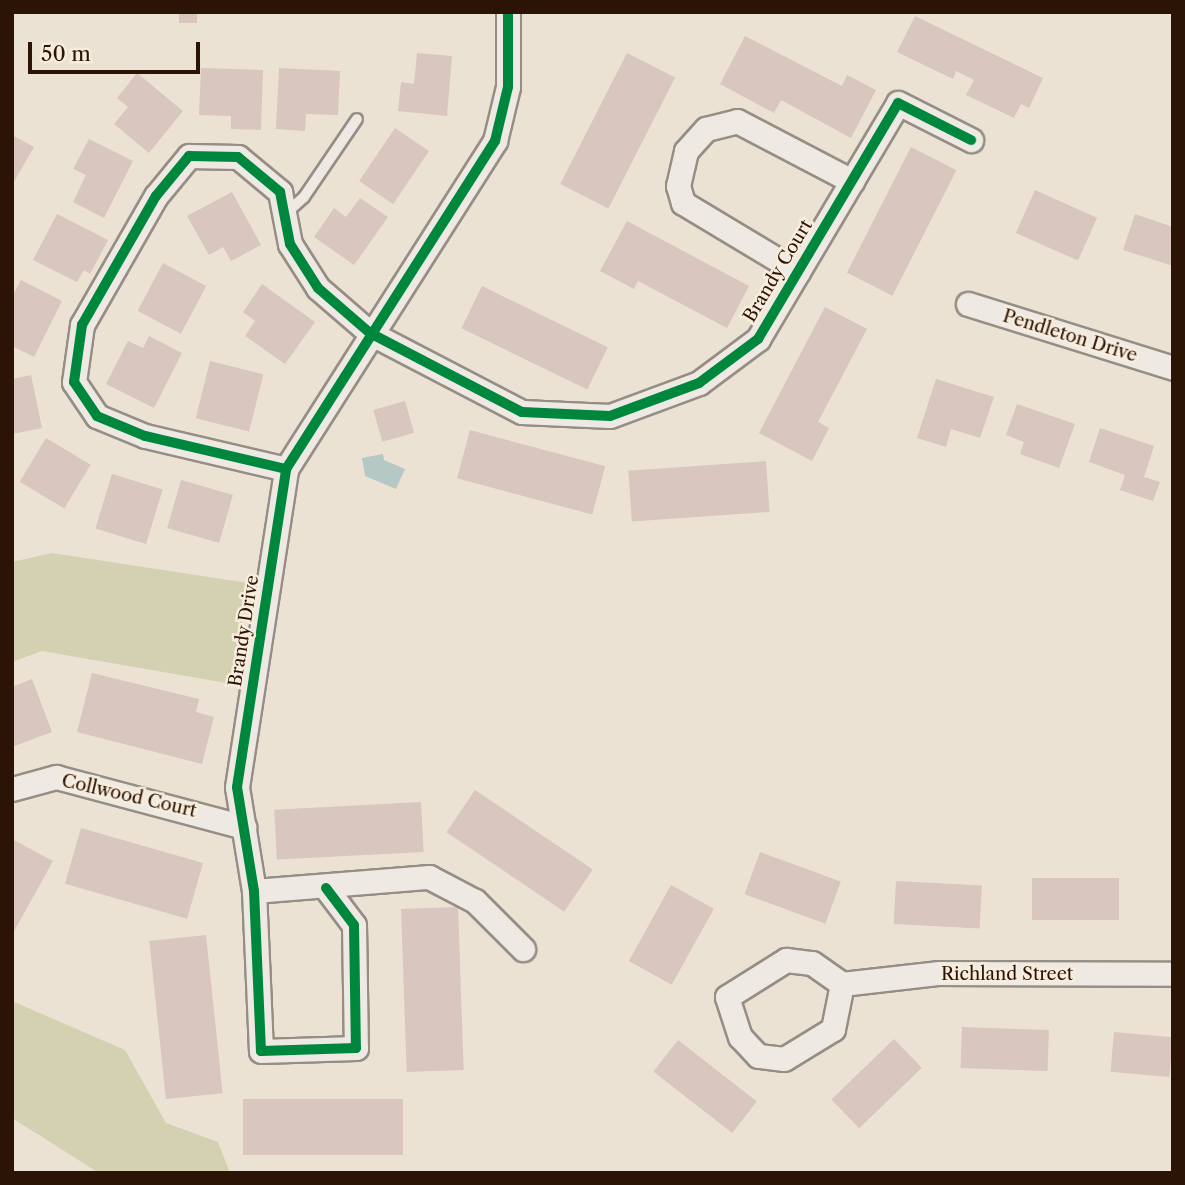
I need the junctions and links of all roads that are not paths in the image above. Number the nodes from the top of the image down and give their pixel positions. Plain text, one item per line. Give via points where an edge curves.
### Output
1 (508, 12) edge
2 (358, 119) dead end
3 (971, 140) dead end
4 (852, 181) junction
5 (284, 215) junction
6 (798, 272) junction
7 (968, 304) dead end
8 (370, 333) junction
9 (1173, 368) edge
10 (286, 469) junction
11 (12, 789) edge
12 (244, 827) junction
13 (326, 888) junction
14 (254, 891) junction
15 (523, 949) dead end
16 (1173, 974) edge
17 (842, 984) junction

1 - 8 street, Brandy Drive via 508,87 495,141
2 - 5 lane via 304,197
3 - 4 street, Brandy Court via 898,103
4 - 6 street, Brandy Court
4 - 6 street, Brandy Court via 737,121 706,129 686,151 678,186 683,202
5 - 8 street, Brandy Court via 290,244 318,288
5 - 10 street, Brandy Court via 279,191 239,157 189,156 156,196 82,325 74,382 97,415 145,436
6 - 8 street, Brandy Court via 758,339 699,383 610,416 522,412
7 - 9 street, Pendleton Drive
8 - 10 street, Brandy Drive
10 - 12 street, Brandy Drive via 237,787
11 - 12 street, Collwood Court via 56,777
12 - 14 street, Brandy Drive
13 - 14 street
13 - 14 street, Brandy Drive via 354,925 356,1048 261,1051
13 - 15 street via 429,877 475,901
16 - 17 street, Richland Street via 939,973
17 - 17 street via 833,1029 784,1059 758,1056 740,1037 727,996 786,960 812,963

